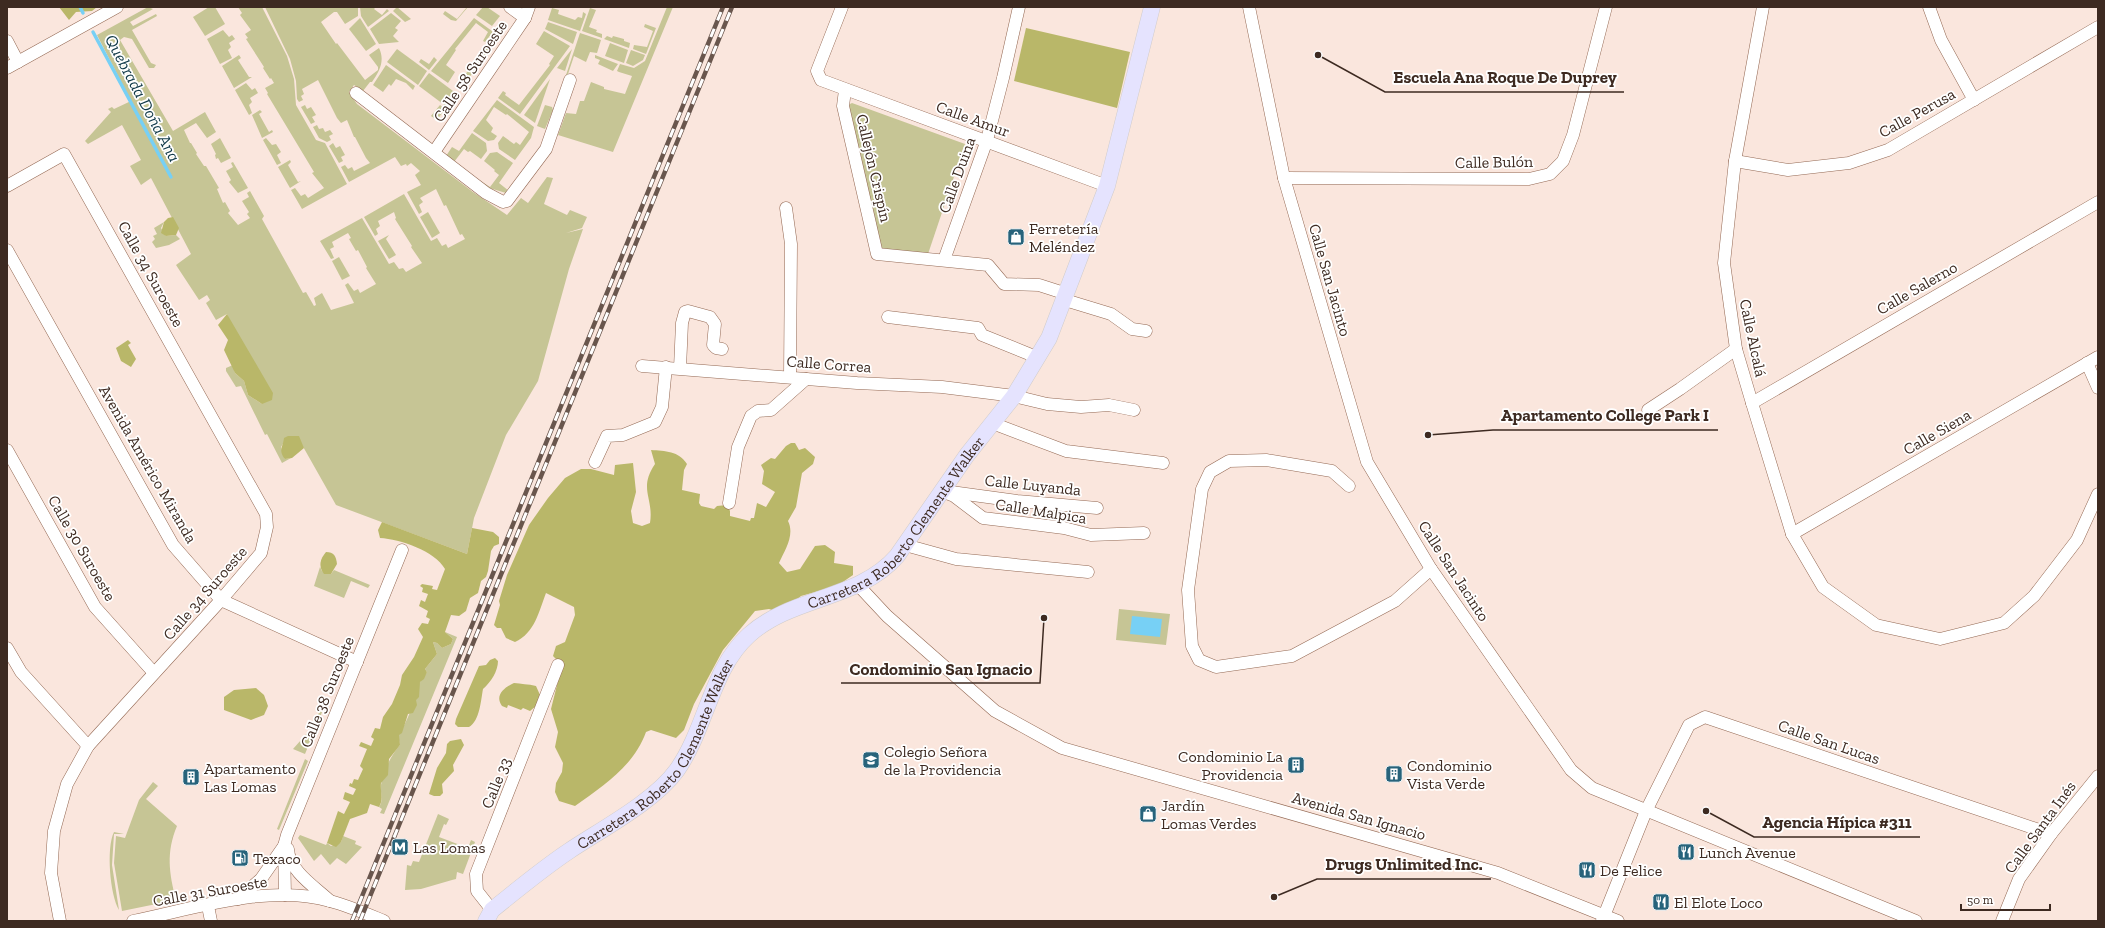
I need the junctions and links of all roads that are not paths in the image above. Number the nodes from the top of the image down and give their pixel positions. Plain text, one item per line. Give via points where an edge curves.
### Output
1 (117, 7) edge
2 (510, 7) edge
3 (842, 7) edge
4 (1019, 7) edge
5 (1152, 7) edge
6 (1248, 7) edge
7 (1606, 7) edge
8 (1763, 7) edge
9 (1929, 7) edge
10 (527, 13) edge
11 (2098, 27) edge
12 (7, 41) edge
13 (18, 62) junction
14 (7, 68) edge
15 (570, 80) dead end
16 (844, 90) junction
17 (356, 93) dead end
18 (1974, 100) junction
19 (987, 140) junction
20 (434, 152) junction
21 (1735, 161) junction
22 (1284, 178) junction
23 (7, 186) edge
24 (1107, 186) junction
25 (2098, 202) edge
26 (786, 208) dead end
27 (7, 250) edge
28 (944, 260) junction
29 (1066, 297) junction
30 (888, 318) dead end
31 (1146, 330) dead end
32 (722, 349) dead end
33 (1736, 349) junction
34 (1037, 360) junction
35 (2093, 360) edge
36 (642, 366) dead end
37 (666, 367) junction
38 (680, 368) junction
39 (790, 377) junction
40 (806, 378) junction
41 (2098, 388) edge
42 (1014, 396) junction
43 (1752, 403) junction
44 (1134, 410) dead end
45 (1648, 410) dead end
46 (992, 423) junction
47 (7, 450) edge
48 (595, 462) dead end
49 (1162, 464) dead end
50 (1349, 486) dead end
51 (941, 491) junction
52 (2098, 494) edge
53 (729, 503) dead end
54 (1098, 508) dead end
55 (1144, 533) dead end
56 (1792, 534) junction
57 (905, 545) junction
58 (402, 550) dead end
59 (1431, 569) junction
60 (1088, 572) dead end
61 (858, 585) junction
62 (221, 600) junction
63 (7, 648) edge
64 (357, 662) junction
65 (558, 665) dead end
66 (154, 673) junction
67 (88, 746) junction
68 (2098, 776) edge
69 (1646, 811) junction
70 (2051, 834) junction
71 (285, 841) junction
72 (285, 895) junction
73 (238, 899) junction
74 (330, 900) junction
75 (208, 906) junction
76 (489, 915) edge
77 (1603, 918) edge
78 (60, 921) edge
79 (133, 921) edge
80 (211, 921) edge
81 (384, 921) edge
82 (1618, 921) edge
83 (1916, 921) edge
84 (2002, 921) edge

1 - 13 street
2 - 10 street
3 - 16 street, Calle Amur via 817,71 820,80
4 - 19 street, Calle Duina
5 - 24 main road, Carretera Roberto Clemente Walker
6 - 22 street, Calle San Jacinto
7 - 22 street, Calle Bulón via 1573,135 1563,161 1550,174 1529,179
8 - 21 street, Calle Alcalá
9 - 18 street via 1941,40
10 - 20 street, Calle 58 Suroeste
11 - 18 street, Calle Perusa
12 - 13 street
13 - 14 street
15 - 20 street via 546,149 507,201 498,201
16 - 19 street, Calle Amur
16 - 28 street, Callejón Crispín via 843,106 878,254
17 - 20 street
18 - 21 street, Calle Perusa via 1888,150 1849,163 1788,170
19 - 24 street, Calle Amur
19 - 28 street, Calle Duina
21 - 33 street, Calle Alcalá via 1724,263
22 - 59 street, Calle San Jacinto via 1367,462
23 - 62 street, Calle 34 Suroeste via 64,154 266,514 266,533 261,553
24 - 29 main road, Carretera Roberto Clemente Walker
25 - 43 street, Calle Salerno
26 - 39 street via 791,244
27 - 62 street, Avenida Américo Miranda via 173,545
28 - 29 street via 988,265 1004,284 1039,285
29 - 31 street via 1111,314 1132,329
29 - 34 main road, Carretera Roberto Clemente Walker
30 - 34 street via 978,328 982,336 1029,354
32 - 38 street via 713,345 715,324 710,316 684,312
33 - 43 street, Calle Alcalá
33 - 45 street
34 - 42 main road, Carretera Roberto Clemente Walker
35 - 41 street
35 - 56 street, Calle Siena
36 - 37 street, Calle Correa
37 - 38 street, Calle Correa
37 - 48 street via 662,406 655,422 624,435 607,436
38 - 39 street, Calle Correa
39 - 40 street, Calle Correa
40 - 42 street, Calle Correa via 942,387
40 - 53 street via 771,410 758,411 751,416 738,447
42 - 44 street, Calle Correa via 1047,404 1081,407 1108,405
42 - 46 main road, Carretera Roberto Clemente Walker
43 - 56 street, Calle Alcalá
46 - 49 street via 1066,451
46 - 51 main road, Carretera Roberto Clemente Walker
47 - 66 street, Calle 30 Suroeste via 95,607
50 - 59 street via 1332,471 1266,460 1230,462 1210,472 1202,489 1188,590 1192,646 1199,660 1216,667 1292,656 1395,601
51 - 54 street, Calle Luyanda
51 - 55 street, Calle Malpica via 954,496 983,518 1064,528 1091,535
51 - 57 main road, Carretera Roberto Clemente Walker
52 - 56 street, Calle Alcalá via 2077,540 2034,596 2004,622 1940,639 1876,625 1823,588
57 - 60 street via 956,559
57 - 61 main road, Carretera Roberto Clemente Walker via 888,568
58 - 64 street, Calle 38 Suroeste
59 - 69 street, Calle San Jacinto via 1571,770 1592,788
61 - 76 main road, Carretera Roberto Clemente Walker via 790,609 764,623 748,636 724,667 698,733 677,770 666,783 652,796 560,858
61 - 77 street, Avenida San Ignacio via 887,616 995,711 1062,748 1498,873
62 - 64 street, Avenida Américo Miranda
62 - 66 street, Calle 34 Suroeste
63 - 67 street via 21,672
64 - 71 street, Calle 38 Suroeste
65 - 76 street, Calle 33 via 476,874 477,891
66 - 67 street, Calle 34 Suroeste
67 - 78 street, Calle 34 Suroeste via 68,784 54,831 51,873
68 - 70 street, Calle Santa Inés
69 - 70 street, Calle San Lucas via 1689,725 1705,716
69 - 77 street, Calle San Lucas
69 - 83 street, Calle San Jacinto
70 - 84 street, Calle Santa Inés via 2018,879
71 - 72 street, Calle 38 Suroeste
71 - 73 street via 261,879
71 - 74 street via 292,864
72 - 73 street, Calle 31 Suroeste
72 - 74 street, Calle 31 Suroeste
73 - 75 street, Calle 31 Suroeste
74 - 81 street, Calle 31 Suroeste
75 - 79 street, Calle 31 Suroeste
75 - 80 street
77 - 82 street, Avenida San Ignacio

